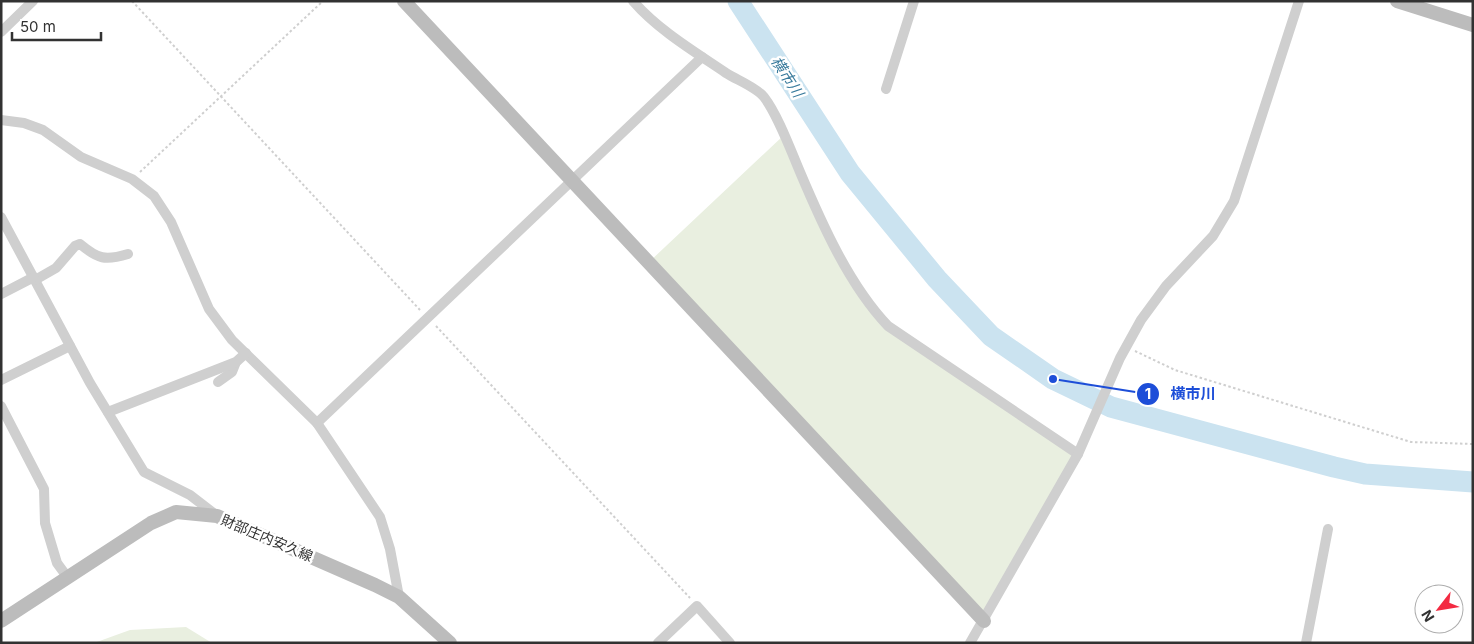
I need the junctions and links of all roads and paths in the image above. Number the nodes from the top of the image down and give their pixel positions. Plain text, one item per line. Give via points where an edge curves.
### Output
1 (33, 1) edge
2 (132, 1) edge
3 (323, 1) edge
4 (404, 1) edge
5 (633, 1) edge
6 (914, 1) edge
7 (1299, 1) edge
8 (1397, 1) edge
9 (1473, 26) edge
10 (1, 32) edge
11 (702, 57) junction
12 (886, 89) dead end
13 (221, 96) junction
14 (1, 120) edge
15 (132, 179) junction
16 (573, 181) junction
17 (1, 217) edge
18 (128, 254) dead end
19 (34, 278) junction
20 (1, 294) edge
21 (428, 318) junction
22 (70, 346) junction
23 (1126, 346) junction
24 (246, 353) junction
25 (236, 362) junction
26 (1, 380) edge
27 (218, 382) dead end
28 (1, 406) edge
29 (108, 412) junction
30 (317, 423) junction
31 (1473, 444) edge
32 (1078, 454) junction
33 (217, 516) junction
34 (1328, 529) dead end
35 (68, 578) junction
36 (399, 597) junction
37 (697, 606) junction
38 (1, 621) edge
39 (984, 621) junction
40 (450, 643) edge
41 (658, 643) edge
42 (730, 643) edge
43 (970, 643) edge
44 (1306, 643) edge

1 - 10 street
2 - 13 path
3 - 13 path
4 - 16 street
5 - 11 street
6 - 12 street
7 - 23 street via 1234,202 1213,236 1166,286
8 - 9 street
11 - 16 street
11 - 32 street via 764,97 818,216 861,293 883,321 911,344
13 - 15 path
13 - 21 path
14 - 15 street via 43,130 81,157
15 - 24 street via 154,196 171,222 209,309
16 - 21 street
16 - 39 street
17 - 19 street
18 - 19 street via 100,258 80,244 56,268
19 - 20 street
19 - 22 street
21 - 30 street
21 - 37 path
22 - 26 street
22 - 29 street
23 - 31 path via 1174,370 1411,442
23 - 32 street
24 - 25 street
24 - 30 street
25 - 27 street via 232,372
25 - 29 street
28 - 35 street via 44,489 45,523 57,563
29 - 33 street via 144,472 190,495
30 - 36 street via 380,517
32 - 39 street
33 - 35 street, 財部庄内安久線 via 176,512 151,523
33 - 36 street, 財部庄内安久線
34 - 44 street
35 - 38 street, 財部庄内安久線
36 - 40 street, 財部庄内安久線
37 - 41 street
37 - 42 street
39 - 43 street

